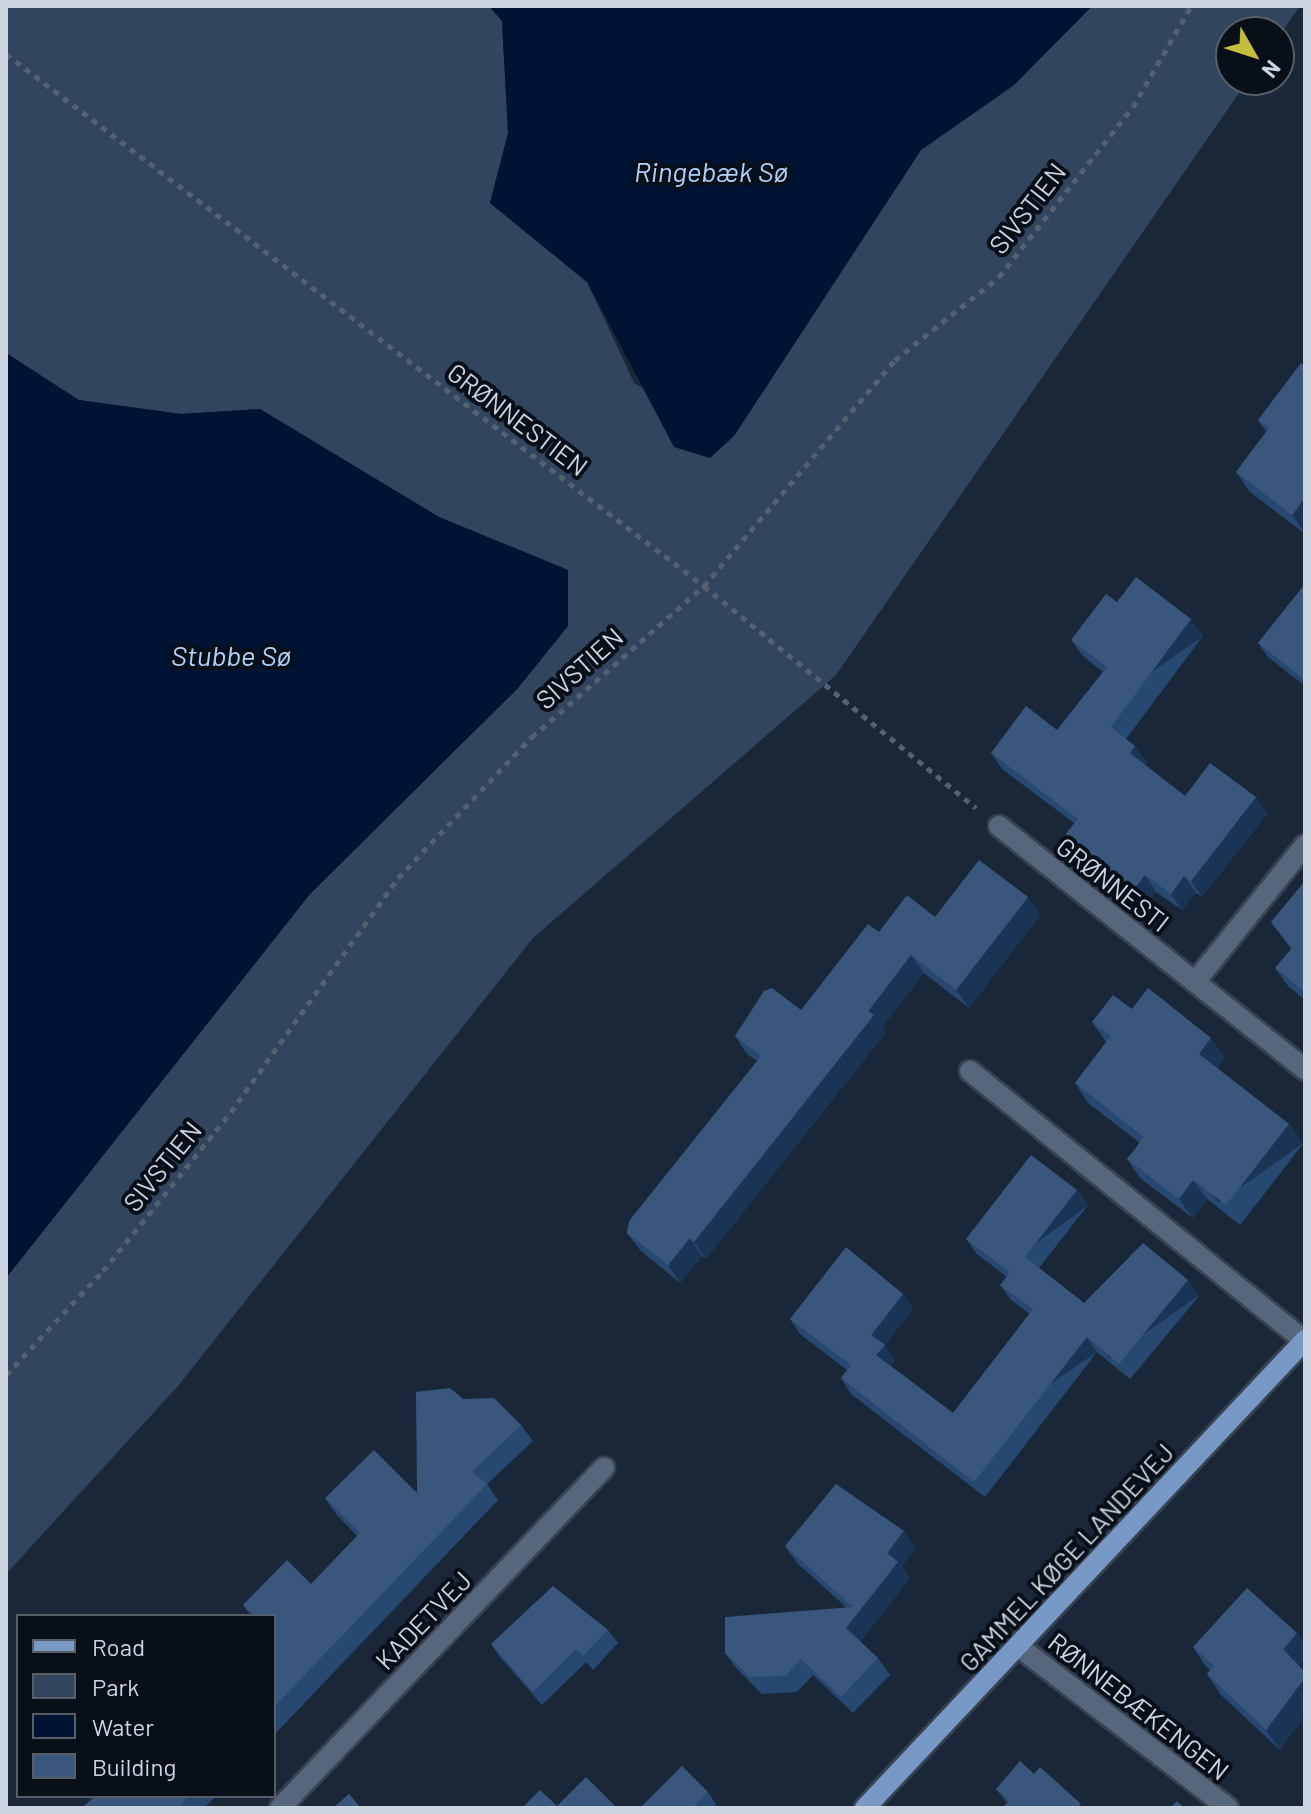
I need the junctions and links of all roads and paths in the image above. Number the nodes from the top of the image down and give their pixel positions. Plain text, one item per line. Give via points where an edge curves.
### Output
1 (1191, 6) edge
2 (6, 54) edge
3 (704, 586) junction
4 (999, 826) joint
5 (1305, 845) edge
6 (1195, 982) junction
7 (1305, 1069) edge
8 (970, 1071) dead end
9 (1305, 1340) edge
10 (6, 1375) edge
11 (604, 1468) dead end
12 (1018, 1646) junction
13 (280, 1808) edge
14 (865, 1808) edge
15 (1228, 1808) edge

1 - 3 path, SIVSTIEN via 1133,107 999,277 895,360
2 - 3 path, GRØNNESTIEN
3 - 4 path, GRØNNESTIEN
3 - 10 path, SIVSTIEN via 532,737 398,878 231,1112 103,1271
4 - 6 street, GRØNNESTI
5 - 6 street
6 - 7 street, GRØNNESTI
8 - 9 street, GAMMEL KØGE LANDEVEJ
9 - 12 main road, GAMMEL KØGE LANDEVEJ
11 - 13 street, KADETVEJ
12 - 14 main road, GAMMEL KØGE LANDEVEJ
12 - 15 street, RØNNEBÆKENGEN

